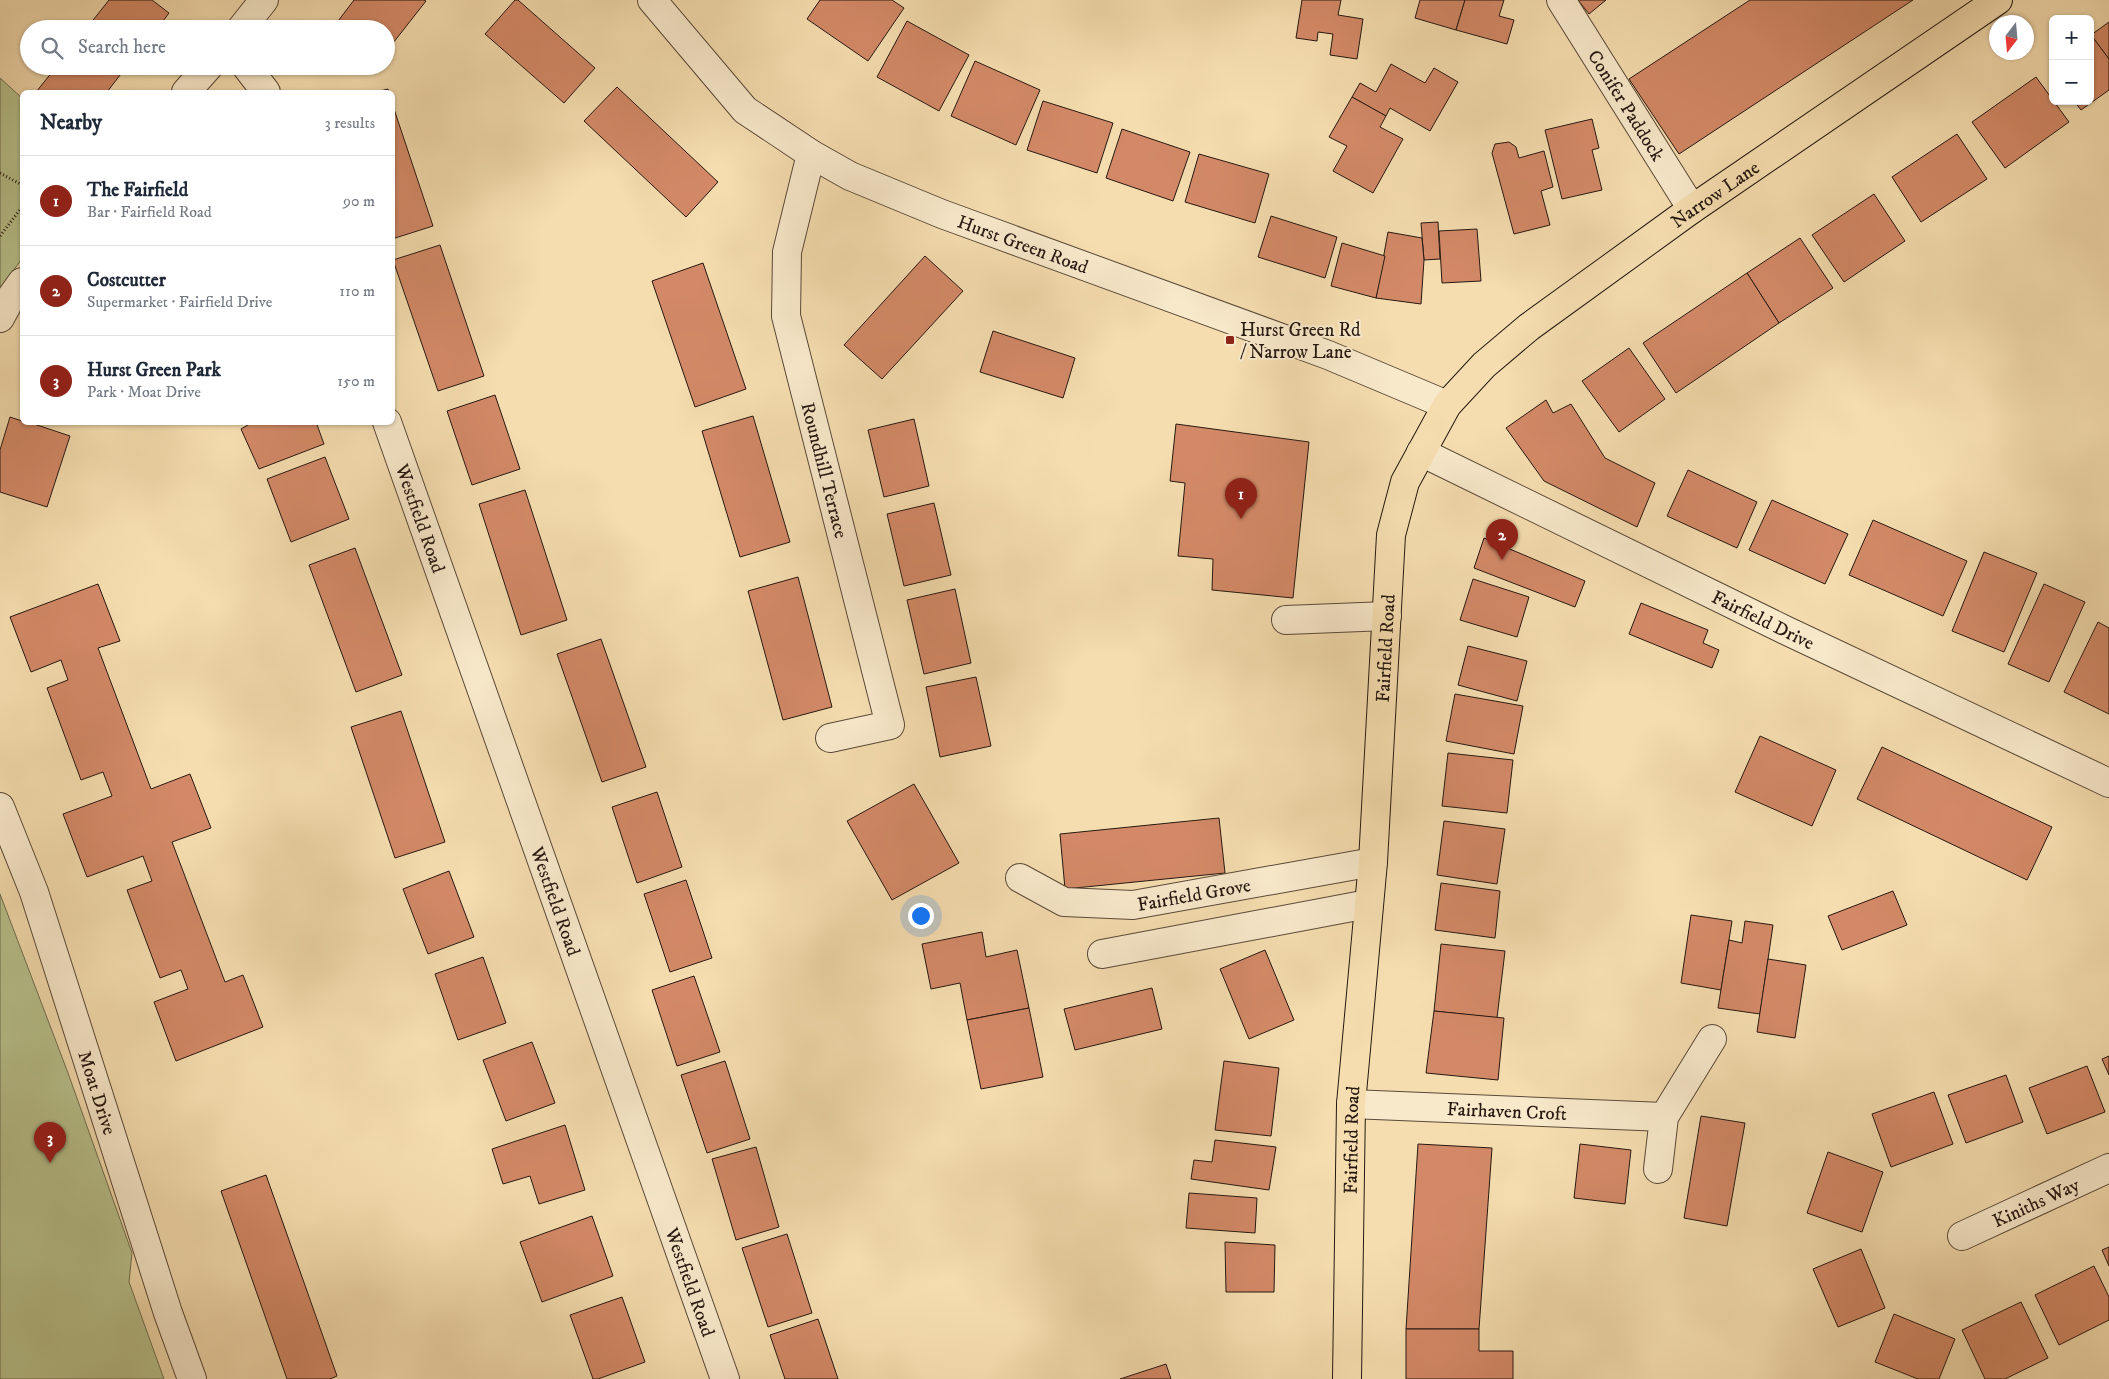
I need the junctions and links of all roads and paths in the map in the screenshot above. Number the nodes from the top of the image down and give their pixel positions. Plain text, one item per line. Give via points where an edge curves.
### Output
1 (264, 0) edge
2 (652, 0) edge
3 (1561, 0) edge
4 (1998, 0) edge
5 (248, 20) edge
6 (201, 75) edge
7 (253, 75) edge
8 (188, 90) edge
9 (264, 90) edge
10 (811, 154) junction
11 (0, 173) edge
12 (20, 184) edge
13 (1692, 209) junction
14 (20, 210) edge
15 (0, 236) edge
16 (20, 285) edge
17 (0, 318) edge
18 (1447, 405) junction
19 (388, 425) edge
20 (1420, 452) junction
21 (1386, 616) junction
22 (1286, 620) dead end
23 (830, 738) dead end
24 (2109, 783) edge
25 (0, 807) edge
26 (1373, 862) junction
27 (1020, 878) dead end
28 (1368, 904) junction
29 (1102, 954) dead end
30 (1712, 1039) dead end
31 (1351, 1104) junction
32 (1664, 1117) junction
33 (2109, 1168) edge
34 (1658, 1169) dead end
35 (1962, 1236) dead end
36 (192, 1379) edge
37 (725, 1379) edge
38 (1347, 1379) edge

1 - 5 street
2 - 10 street, Hurst Green Road via 745,110
3 - 13 street, Conifer Paddock
4 - 13 main road, Narrow Lane
6 - 8 street
7 - 9 street
10 - 18 street, Hurst Green Road via 850,176 905,200 1328,356
10 - 23 street, Roundhill Terrace via 786,252 786,316 890,725
11 - 12 path
13 - 18 main road, Narrow Lane via 1529,327 1484,365
14 - 15 path
16 - 17 street
18 - 20 main road, Fairfield Road
19 - 37 street, Westfield Road
20 - 21 main road, Fairfield Road via 1405,482 1391,535
20 - 24 street, Fairfield Drive via 1768,623
21 - 22 street
21 - 26 main road, Fairfield Road
25 - 36 street, Moat Drive via 34,892
26 - 27 street, Fairfield Grove via 1132,905 1064,902
26 - 28 main road, Fairfield Road
28 - 29 street
28 - 31 main road, Fairfield Road
30 - 32 street
31 - 32 street, Fairhaven Croft
31 - 38 main road, Fairfield Road
32 - 34 street
33 - 35 street, Kiniths Way

